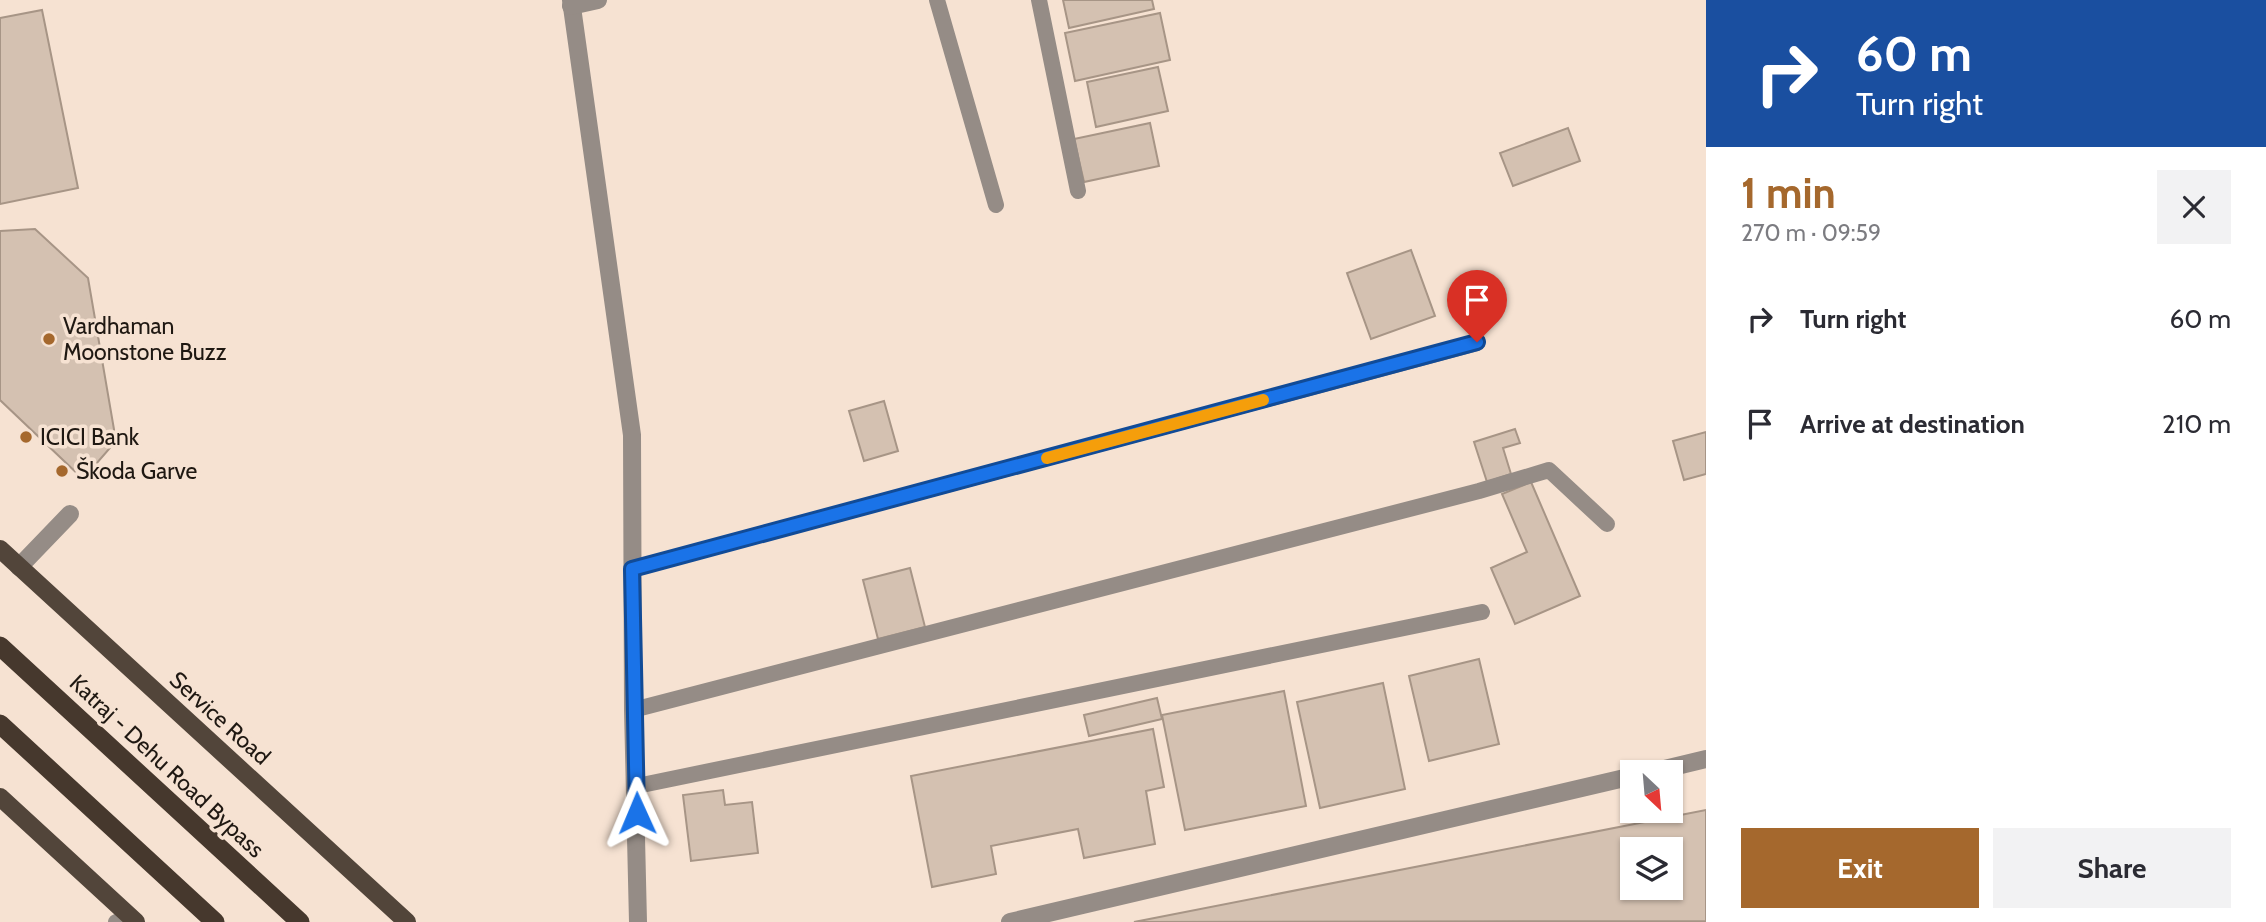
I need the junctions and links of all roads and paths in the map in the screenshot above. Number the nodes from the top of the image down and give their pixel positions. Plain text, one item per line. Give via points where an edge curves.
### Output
1 (598, 0) edge
2 (937, 0) edge
3 (1039, 0) edge
4 (571, 3) edge
5 (1078, 191) dead end
6 (996, 205) dead end
7 (1477, 342) dead end
8 (70, 514) dead end
9 (1607, 524) dead end
10 (0, 549) edge
11 (19, 567) junction
12 (632, 569) junction
13 (1482, 612) dead end
14 (0, 646) edge
15 (633, 710) junction
16 (0, 724) edge
17 (1706, 759) edge
18 (1684, 764) edge
19 (1620, 779) edge
20 (637, 786) junction
21 (0, 797) edge
22 (128, 920) edge
23 (215, 922) edge
24 (300, 922) edge
25 (407, 922) edge
26 (638, 922) edge
27 (1010, 922) edge

1 - 4 street
2 - 6 lane
3 - 5 lane
4 - 12 street via 632,435
7 - 12 lane
8 - 11 street
9 - 15 lane via 1549,470
10 - 11 main road, Service Road
11 - 25 main road, Service Road
12 - 15 street
13 - 20 lane
14 - 24 highway, Katraj - Dehu Road Bypass
15 - 20 street
16 - 23 highway
17 - 18 street
19 - 27 street
20 - 26 street
21 - 22 main road

